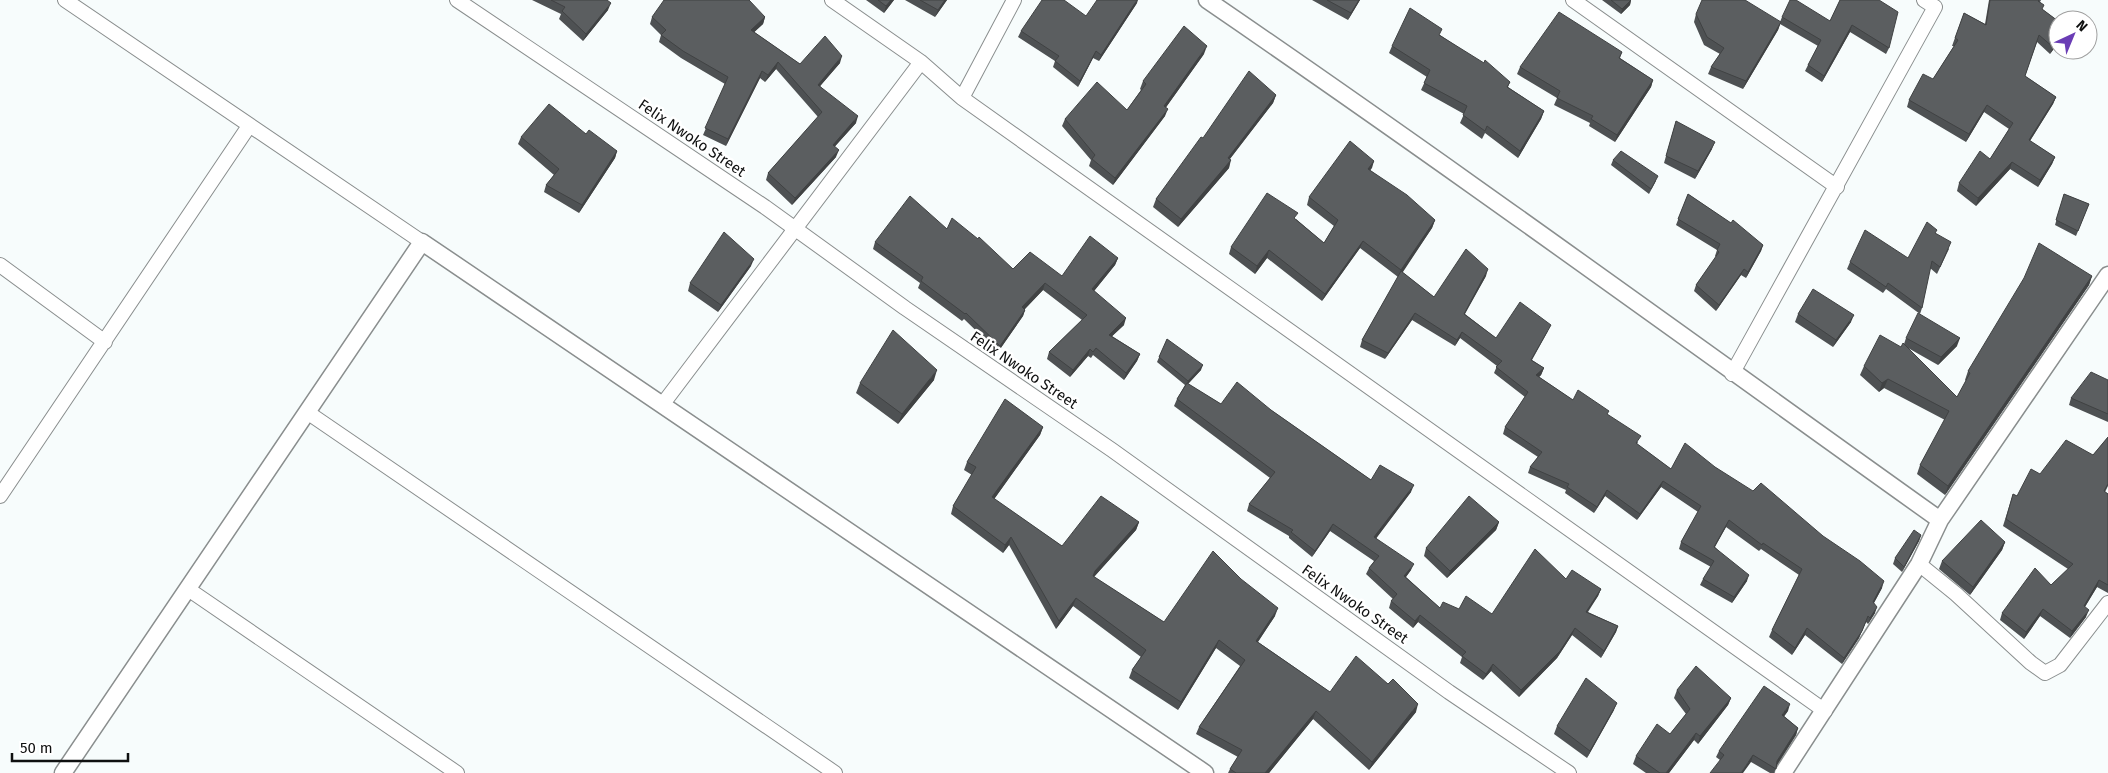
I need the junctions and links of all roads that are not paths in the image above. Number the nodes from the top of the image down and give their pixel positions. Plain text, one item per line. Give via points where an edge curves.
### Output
1 (65, 0) edge
2 (457, 0) edge
3 (832, 0) edge
4 (1014, 0) edge
5 (1207, 0) edge
6 (1573, 0) edge
7 (1924, 0) edge
8 (920, 62) junction
9 (962, 98) junction
10 (249, 126) junction
11 (1837, 187) junction
12 (795, 230) junction
13 (422, 242) junction
14 (0, 265) edge
15 (2108, 275) edge
16 (105, 342) junction
17 (1732, 374) junction
18 (662, 405) junction
19 (307, 412) junction
20 (0, 496) edge
21 (1940, 520) junction
22 (1919, 564) junction
23 (188, 589) junction
24 (2108, 603) edge
25 (1824, 711) junction
26 (63, 773) edge
27 (457, 773) edge
28 (835, 773) edge
29 (1205, 773) edge
30 (1569, 773) edge
31 (1783, 773) edge

1 - 10 street
2 - 12 street, Felix Nwoko Street via 765,206
3 - 8 street
4 - 9 street
5 - 17 street via 1400,132
6 - 11 street
7 - 11 street via 1935,7
8 - 9 street
8 - 12 street
9 - 25 street
10 - 13 street
10 - 16 street
11 - 17 street
12 - 18 street
12 - 30 street, Felix Nwoko Street via 1112,450 1449,692
13 - 18 street
13 - 19 street
14 - 16 street
15 - 21 street
16 - 20 street
17 - 21 street
18 - 29 street
19 - 23 street
19 - 28 street
21 - 22 street
22 - 24 street via 2045,673 2060,665
22 - 25 street
23 - 26 street
23 - 27 street
25 - 31 street

